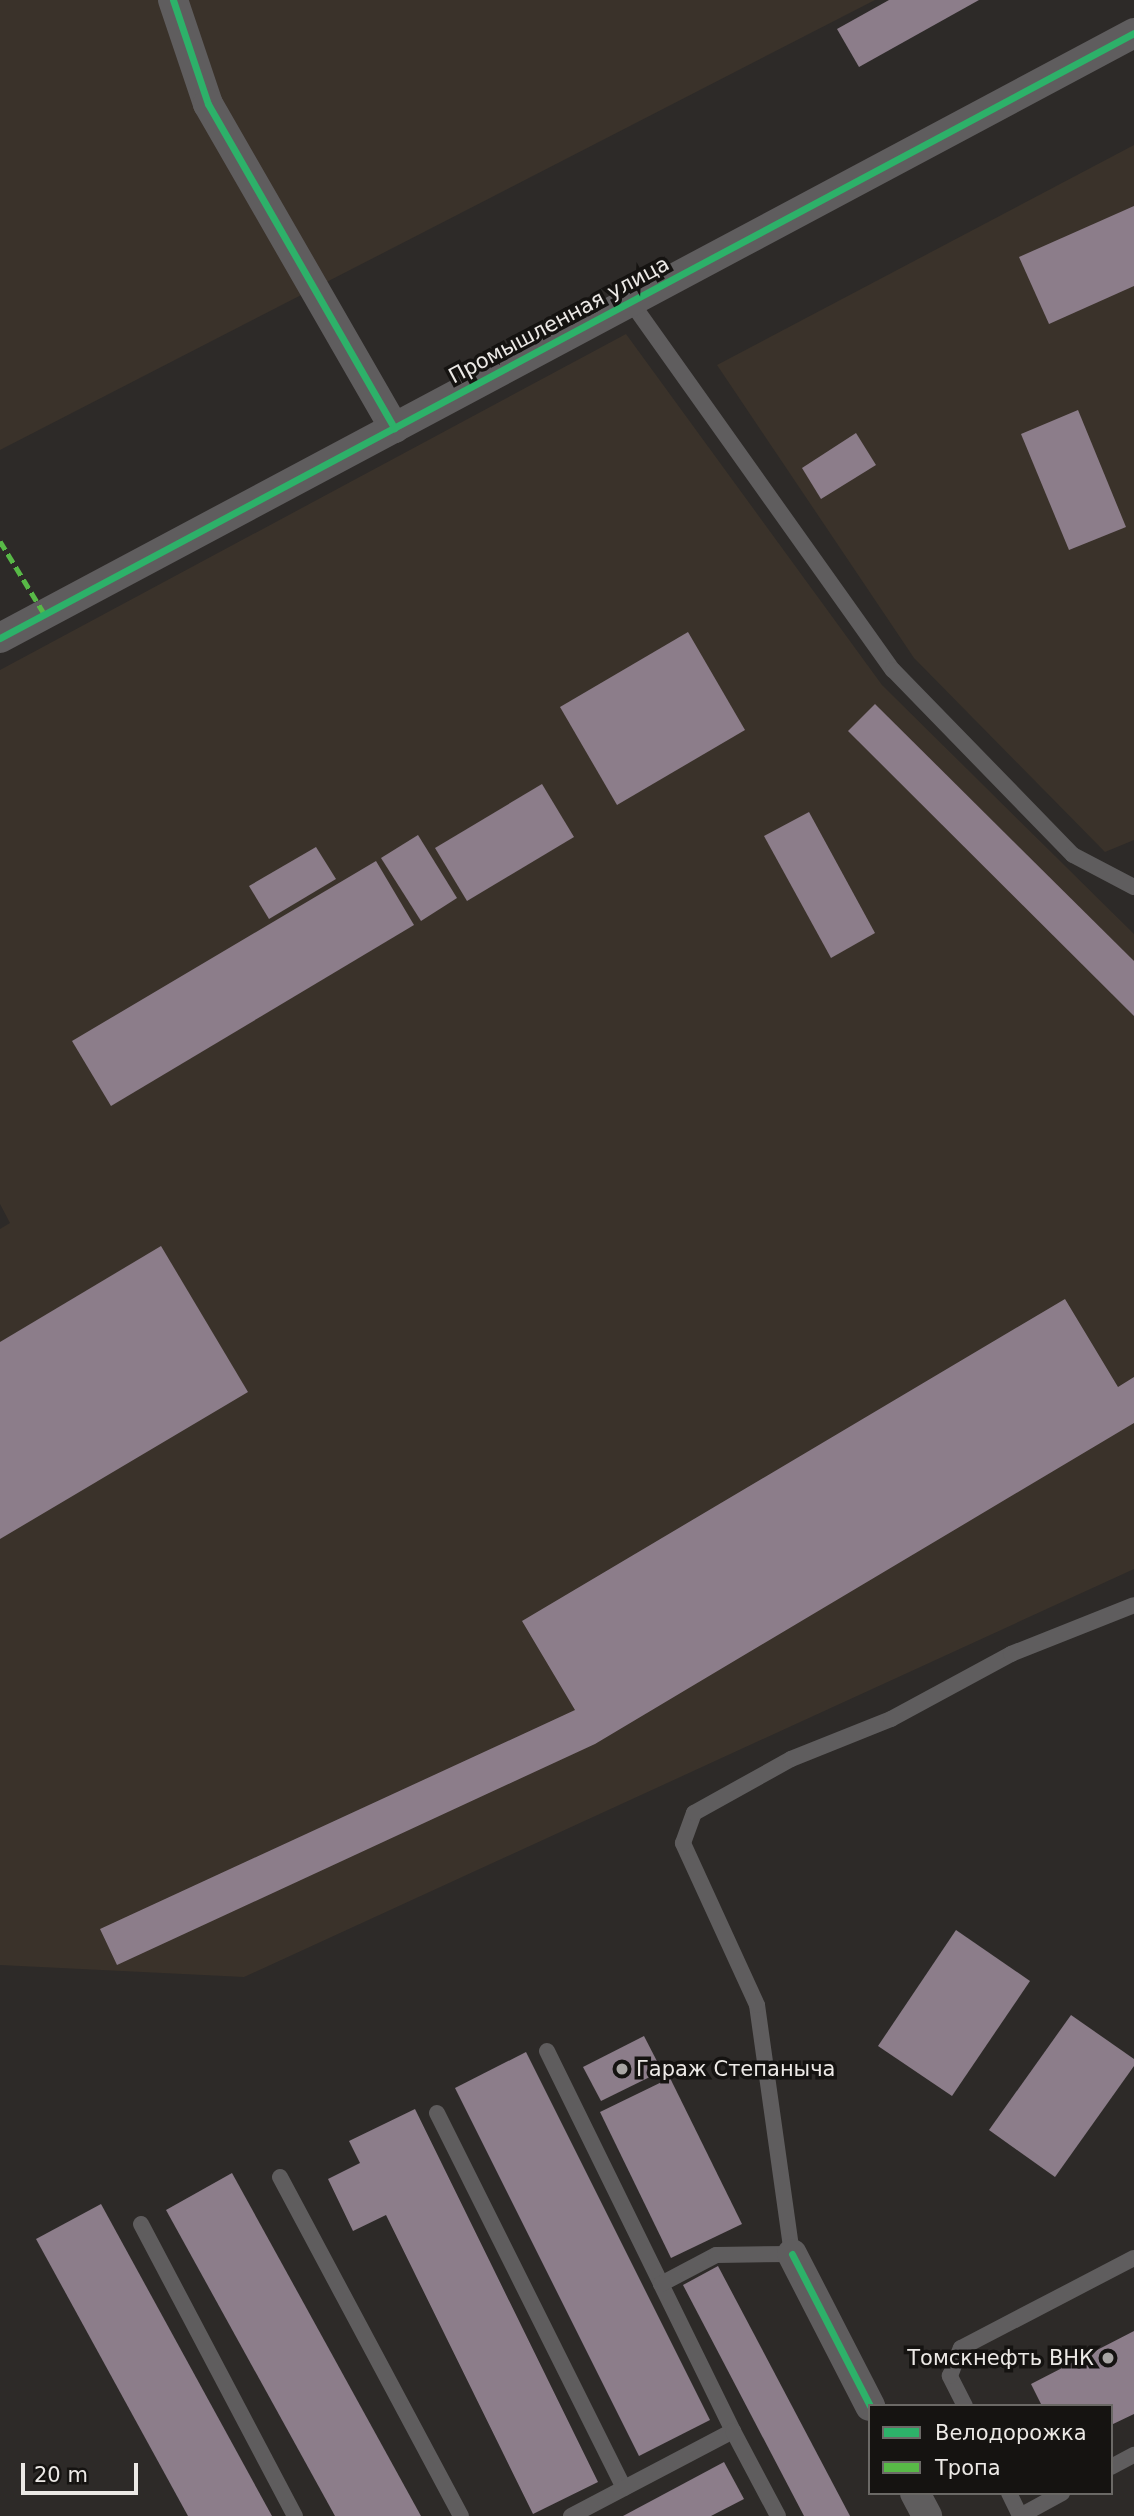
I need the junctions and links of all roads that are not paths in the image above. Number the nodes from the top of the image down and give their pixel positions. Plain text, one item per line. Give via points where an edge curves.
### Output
1 (173, 0) edge
2 (1134, 33) edge
3 (631, 302) junction
4 (394, 428) junction
5 (0, 638) edge
6 (1134, 887) edge
7 (1134, 1605) edge
8 (547, 2051) dead end
9 (437, 2113) dead end
10 (280, 2177) dead end
11 (141, 2224) dead end
12 (792, 2254) junction
13 (1134, 2258) edge
14 (661, 2284) junction
15 (869, 2404) edge
16 (964, 2404) edge
17 (733, 2431) junction
18 (1134, 2455) edge
19 (1113, 2466) edge
20 (624, 2488) junction
21 (916, 2495) edge
22 (1010, 2495) edge
23 (1058, 2495) edge
24 (773, 2514) edge
25 (295, 2516) edge
26 (461, 2516) edge
27 (570, 2516) edge
28 (927, 2516) edge
29 (1020, 2516) edge

1 - 4 street via 208,104
2 - 3 street, Промышленная улица
3 - 4 street, Промышленная улица
3 - 6 lane via 893,670 1073,855
4 - 5 street, Промышленная улица
7 - 12 lane via 1011,1654 891,1719 791,1759 694,1813 682,1843 757,2005
8 - 14 lane
9 - 20 lane
10 - 26 lane
11 - 25 lane
12 - 14 lane via 716,2255
12 - 15 street
13 - 16 lane via 961,2348 950,2376
14 - 17 lane
17 - 20 lane
17 - 24 lane
18 - 19 lane
20 - 27 lane
21 - 28 street
22 - 29 lane
23 - 29 lane

